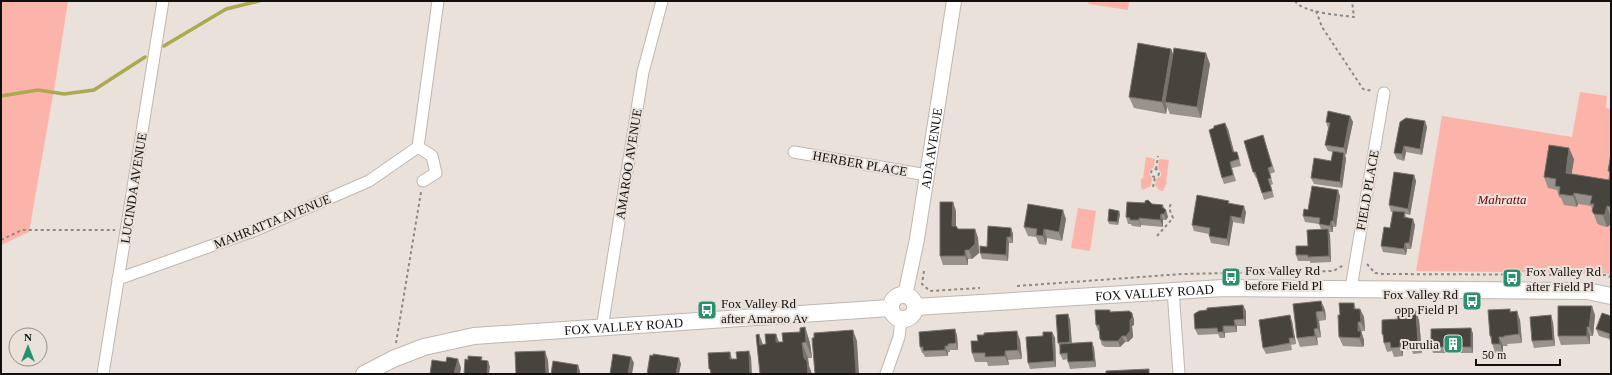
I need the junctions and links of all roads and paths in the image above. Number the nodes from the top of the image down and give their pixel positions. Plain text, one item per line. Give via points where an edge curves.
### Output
1 (163, 1) edge
2 (438, 1) edge
3 (662, 1) edge
4 (954, 1) edge
5 (1295, 1) edge
6 (1352, 1) edge
7 (1316, 11) junction
8 (1384, 93) joint
9 (418, 147) junction
10 (794, 152) dead end
11 (1158, 156) dead end
12 (1156, 169) junction
13 (927, 175) junction
14 (1155, 177) junction
15 (422, 181) joint
16 (1153, 187) dead end
17 (1171, 204) dead end
18 (126, 230) junction
19 (1157, 236) dead end
20 (1, 240) edge
21 (1347, 263) dead end
22 (1366, 263) dead end
23 (925, 268) dead end
24 (1611, 277) edge
25 (118, 279) junction
26 (1015, 286) dead end
27 (985, 288) dead end
28 (1351, 288) junction
29 (1173, 290) junction
30 (1611, 296) edge
31 (910, 301) junction
32 (890, 308) junction
33 (902, 320) junction
34 (602, 328) junction
35 (396, 343) dead end
36 (103, 374) edge
37 (364, 374) edge
38 (886, 374) edge
39 (1179, 374) edge

1 - 18 street, LUCINDA AVENUE
2 - 9 street
3 - 34 street, AMAROO AVENUE via 643,72
4 - 13 street, ADA AVENUE
5 - 7 path via 1298,5
6 - 7 path via 1354,17
7 - 8 path via 1322,27 1363,89
8 - 28 street, FIELD PLACE
9 - 15 street via 432,156 436,173
9 - 25 street, MAHRATTA AVENUE via 370,181 256,230
10 - 13 street, HERBER PLACE
11 - 12 path
12 - 14 path via 1159,173
12 - 14 path via 1151,172
13 - 31 street, ADA AVENUE
14 - 16 path
15 - 35 path
17 - 19 path via 1168,208 1173,218
18 - 20 path via 22,230
18 - 25 street, LUCINDA AVENUE
21 - 26 path via 1332,271 1182,274
22 - 24 path via 1375,273 1383,274
23 - 27 path via 922,284 930,291
25 - 36 street, LUCINDA AVENUE
28 - 29 main road, FOX VALLEY ROAD
28 - 30 main road, FOX VALLEY ROAD via 1587,291
29 - 31 main road, FOX VALLEY ROAD
29 - 39 street
31 - 32 main road via 902,295 895,298
31 - 33 main road via 911,316
32 - 33 main road via 894,316
32 - 34 main road, FOX VALLEY ROAD
33 - 38 street
34 - 37 main road, FOX VALLEY ROAD via 474,336 434,344 393,359

